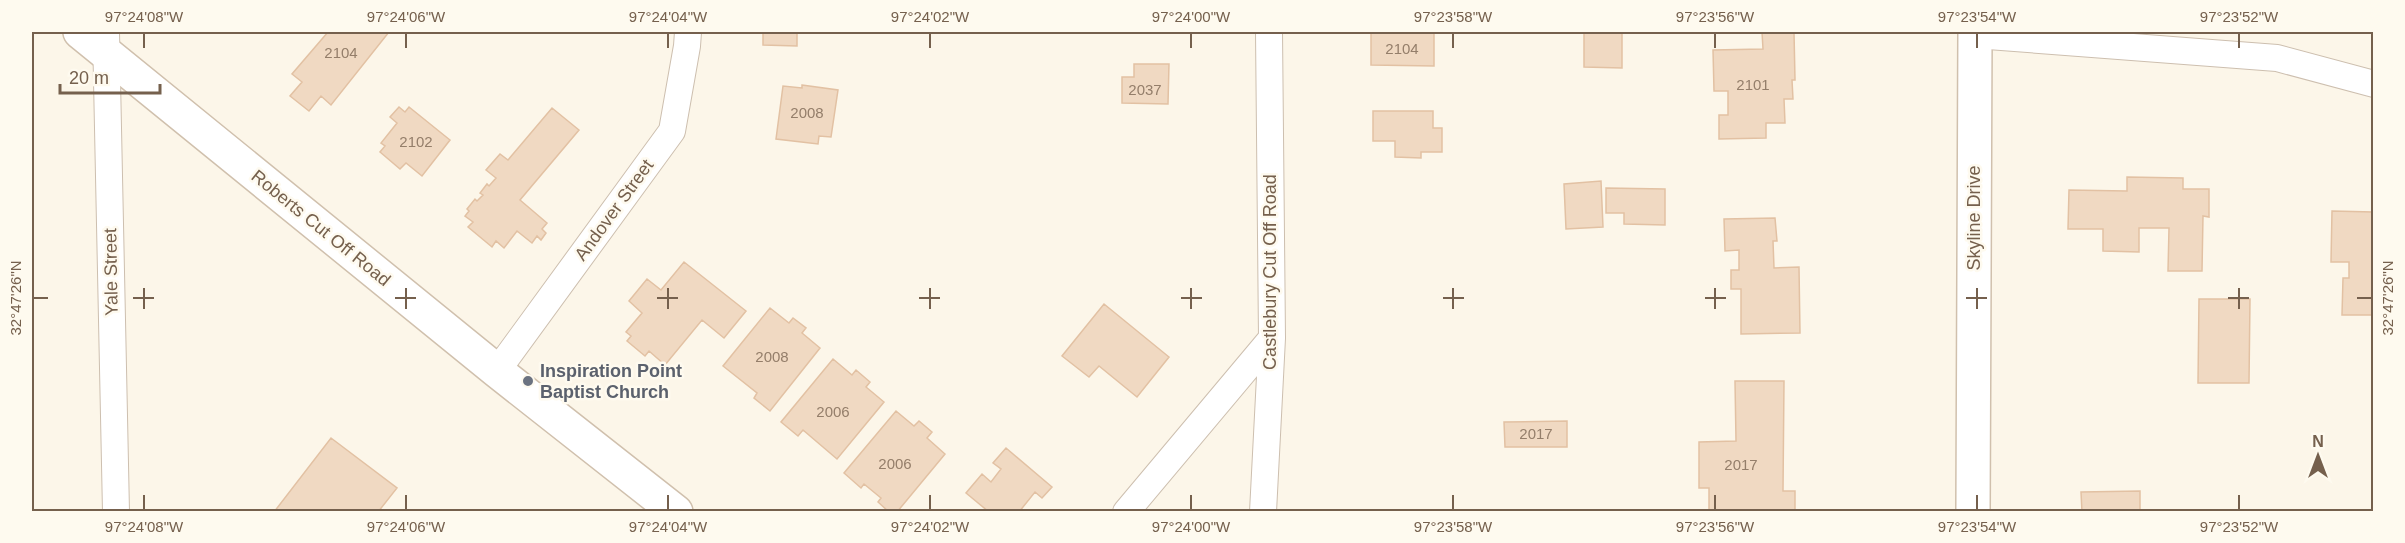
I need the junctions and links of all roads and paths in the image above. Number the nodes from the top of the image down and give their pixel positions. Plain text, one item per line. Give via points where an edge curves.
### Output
1 (80, 32) edge
2 (687, 32) edge
3 (1269, 32) edge
4 (1975, 33) edge
5 (106, 43) edge
6 (2373, 84) edge
7 (1272, 338) junction
8 (497, 371) junction
9 (116, 512) edge
10 (676, 512) edge
11 (1126, 512) edge
12 (1263, 512) edge
13 (1973, 512) edge

1 - 5 street, Roberts Cut Off Road
2 - 8 street, Andover Street via 672,131
3 - 7 street, Castlebury Cut Off Road
4 - 6 street via 2277,58
4 - 13 street, Skyline Drive
5 - 8 street, Roberts Cut Off Road
5 - 9 street, Yale Street
7 - 11 street
7 - 12 street, Castlebury Cut Off Road
8 - 10 street, Roberts Cut Off Road

